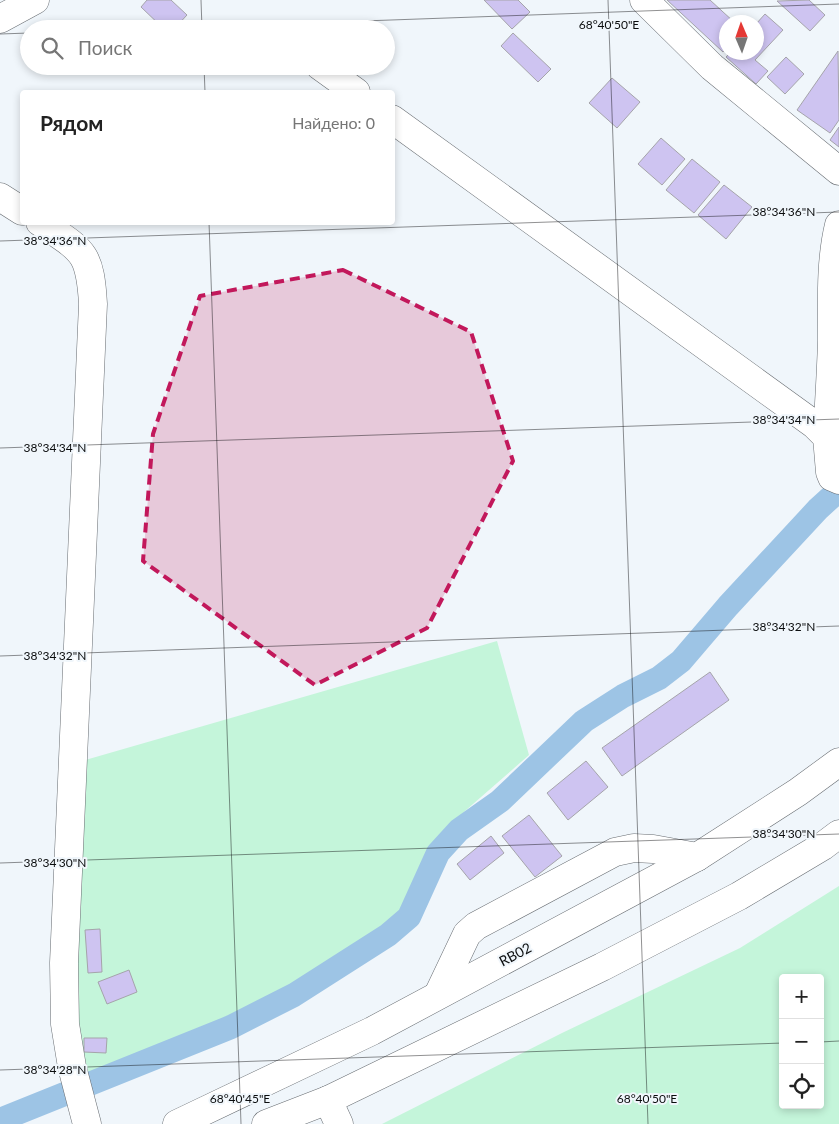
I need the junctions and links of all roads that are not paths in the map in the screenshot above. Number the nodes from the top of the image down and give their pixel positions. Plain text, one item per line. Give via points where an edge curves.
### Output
1 (35, 0) edge
2 (644, 0) edge
3 (0, 19) edge
4 (332, 75) edge
5 (353, 90) edge
6 (395, 120) edge
7 (839, 172) edge
8 (0, 197) edge
9 (20, 210) edge
10 (44, 225) edge
11 (839, 225) edge
12 (827, 437) junction
13 (839, 480) edge
14 (839, 762) edge
15 (839, 834) edge
16 (697, 857) junction
17 (438, 995) junction
18 (334, 1112) edge
19 (85, 1118) edge
20 (178, 1124) edge
21 (266, 1124) edge

1 - 3 main road
2 - 7 main road via 712,67
4 - 5 main road
6 - 12 main road
8 - 9 main road
10 - 19 main road via 74,245 87,260 93,304 64,963 65,1024
11 - 12 main road via 833,278
12 - 13 main road via 830,472
14 - 16 main road, RB02
15 - 18 main road via 731,901
16 - 17 main road, RB02
16 - 17 main road via 653,849 615,852 502,912 467,934
17 - 20 main road, RB02
18 - 21 main road

